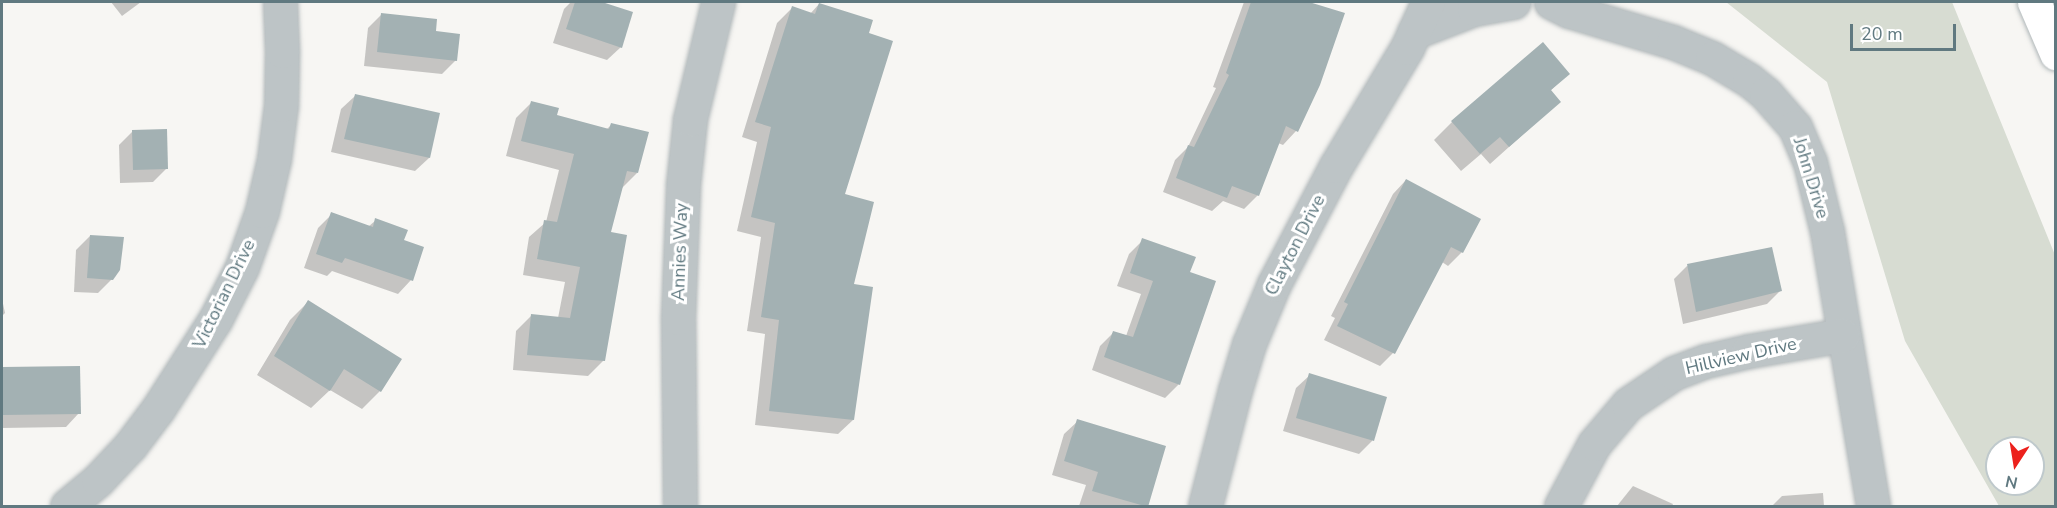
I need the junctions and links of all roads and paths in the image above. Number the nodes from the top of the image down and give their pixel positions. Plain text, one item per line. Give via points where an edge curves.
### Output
1 (280, 2) edge
2 (718, 2) edge
3 (1428, 2) edge
4 (1512, 2) edge
5 (1551, 2) edge
6 (2034, 2) edge
7 (1414, 32) junction
8 (2055, 53) edge
9 (1843, 335) junction
10 (67, 507) edge
11 (680, 507) edge
12 (1205, 507) edge
13 (1561, 507) edge
14 (1873, 507) edge

1 - 10 street, Victorian Drive via 281,94 274,159 262,211 242,267 215,320 158,409 130,446
2 - 11 street, Annies Way via 690,119 683,185 678,318
3 - 7 street, Clayton Drive
4 - 7 street via 1474,9
5 - 9 street, John Drive via 1702,54 1749,80 1782,110 1803,144 1815,180
6 - 8 highway
7 - 12 street, Clayton Drive via 1336,166 1274,284 1234,390
9 - 13 street, Hillview Drive via 1749,351 1674,373 1628,404 1604,432 1581,465
9 - 14 street, John Drive

